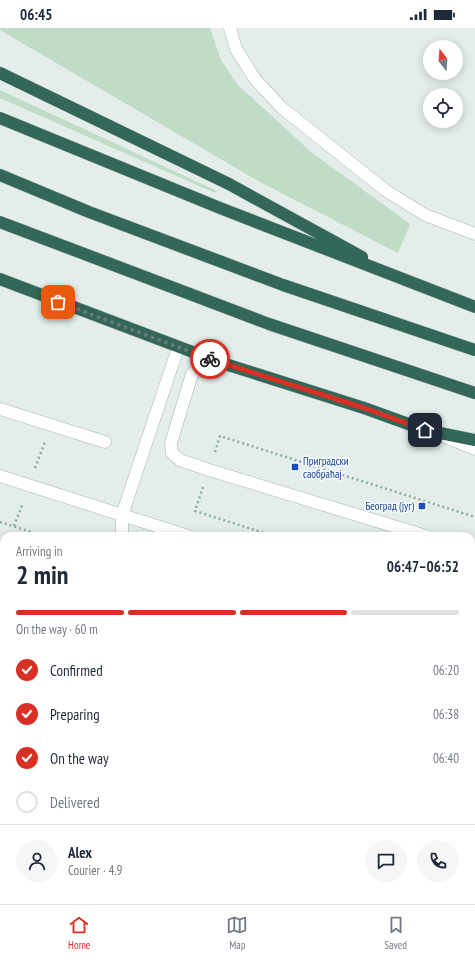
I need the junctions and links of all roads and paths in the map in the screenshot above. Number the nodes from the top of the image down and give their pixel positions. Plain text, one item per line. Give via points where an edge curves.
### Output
1 (230, 28) edge
2 (0, 73) edge
3 (0, 118) edge
4 (0, 175) edge
5 (0, 222) edge
6 (475, 234) edge
7 (401, 278) junction
8 (0, 279) edge
9 (475, 307) edge
10 (178, 348) junction
11 (475, 350) edge
12 (219, 362) junction
13 (475, 393) edge
14 (0, 409) edge
15 (425, 430) junction
16 (475, 440) edge
17 (105, 442) dead end
18 (475, 449) edge
19 (0, 476) edge
20 (122, 515) junction
21 (0, 522) edge
22 (31, 532) edge
23 (122, 532) edge
24 (175, 532) edge
25 (413, 532) edge

1 - 6 street via 236,49 251,73 282,108 385,190 425,215
2 - 7 highway via 229,184
3 - 7 highway via 220,208
4 - 11 highway via 89,212 283,285
5 - 13 highway via 269,324
7 - 9 highway
8 - 10 highway
10 - 12 highway
10 - 20 street
12 - 15 highway
12 - 25 street via 202,365 192,374 171,443 172,453 180,460 210,470
14 - 17 street
15 - 16 highway
15 - 18 street
19 - 20 street
20 - 23 street
20 - 24 street
21 - 22 path

